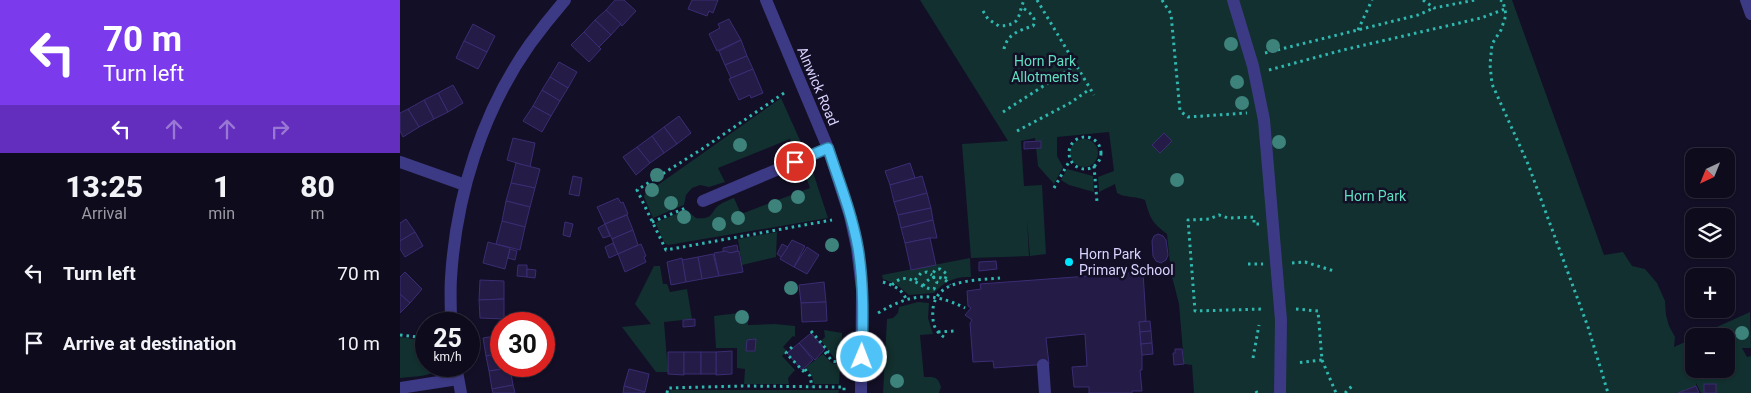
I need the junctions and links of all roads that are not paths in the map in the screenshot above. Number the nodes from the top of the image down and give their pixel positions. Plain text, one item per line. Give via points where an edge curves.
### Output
1 (566, 0) edge
2 (766, 0) edge
3 (1234, 0) edge
4 (1746, 0) edge
5 (1751, 14) edge
6 (828, 148) junction
7 (400, 162) edge
8 (465, 185) junction
9 (703, 200) dead end
10 (451, 312) edge
11 (1043, 365) dead end
12 (442, 377) edge
13 (458, 377) edge
14 (400, 388) edge
15 (461, 393) edge
16 (861, 393) edge
17 (1044, 393) edge
18 (1280, 393) edge

1 - 8 street via 529,45 510,76 485,126
2 - 6 street, Alnwick Road
3 - 18 street via 1262,112 1280,308
4 - 5 street
6 - 9 street
6 - 16 street, Alnwick Road via 850,216 860,266 863,325
7 - 8 street
8 - 10 street via 453,253
11 - 17 street
12 - 14 street
13 - 15 street

